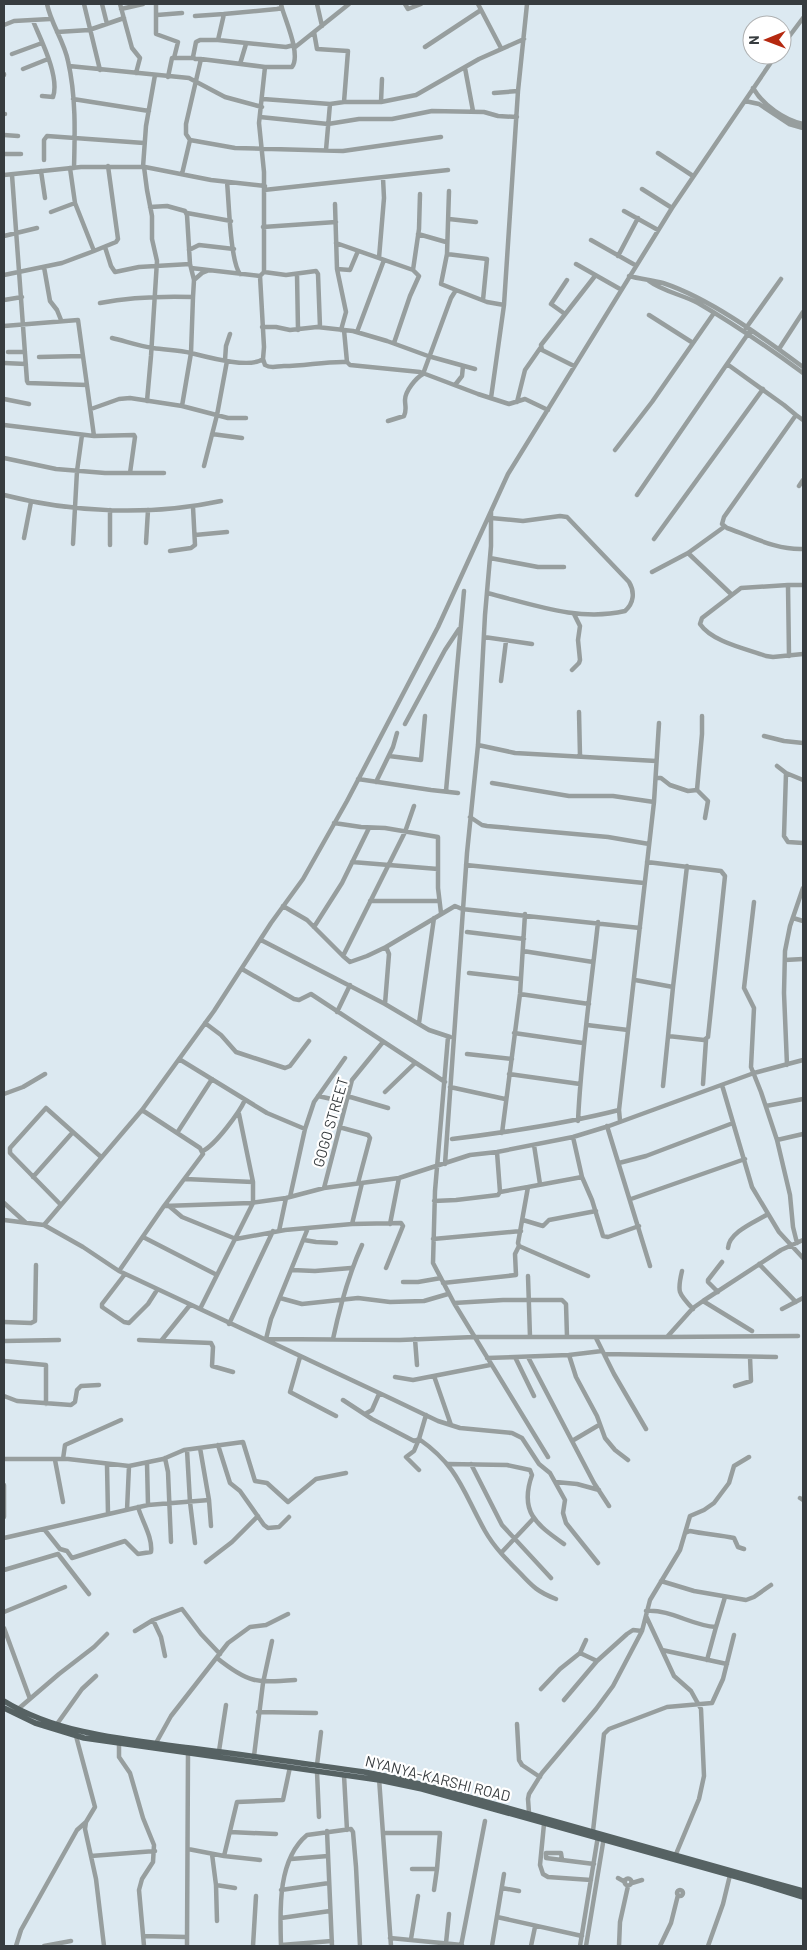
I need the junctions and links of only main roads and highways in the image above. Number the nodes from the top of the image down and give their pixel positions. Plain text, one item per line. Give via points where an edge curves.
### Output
1 (4, 1701) edge
2 (4, 1708) edge
3 (119, 1741) junction
4 (317, 1768) junction
5 (379, 1777) junction
6 (600, 1835) junction
7 (707, 1866) junction
8 (803, 1891) edge
9 (803, 1897) edge

1 - 3 main road, NYANYA-KARSHI ROAD via 18,1710 57,1724
2 - 3 main road, NYANYA-KARSHI ROAD via 35,1723 76,1736
3 - 4 main road, NYANYA-KARSHI ROAD via 219,1751
3 - 4 main road, NYANYA-KARSHI ROAD via 290,1768
4 - 5 main road, NYANYA-KARSHI ROAD
4 - 5 main road, NYANYA-KARSHI ROAD via 344,1775
5 - 6 main road, NYANYA-KARSHI ROAD via 544,1824
5 - 6 main road, NYANYA-KARSHI ROAD via 416,1783
6 - 7 main road, NYANYA-KARSHI ROAD
6 - 7 main road, NYANYA-KARSHI ROAD via 676,1854
7 - 8 main road, NYANYA-KARSHI ROAD
7 - 9 main road, NYANYA-KARSHI ROAD

